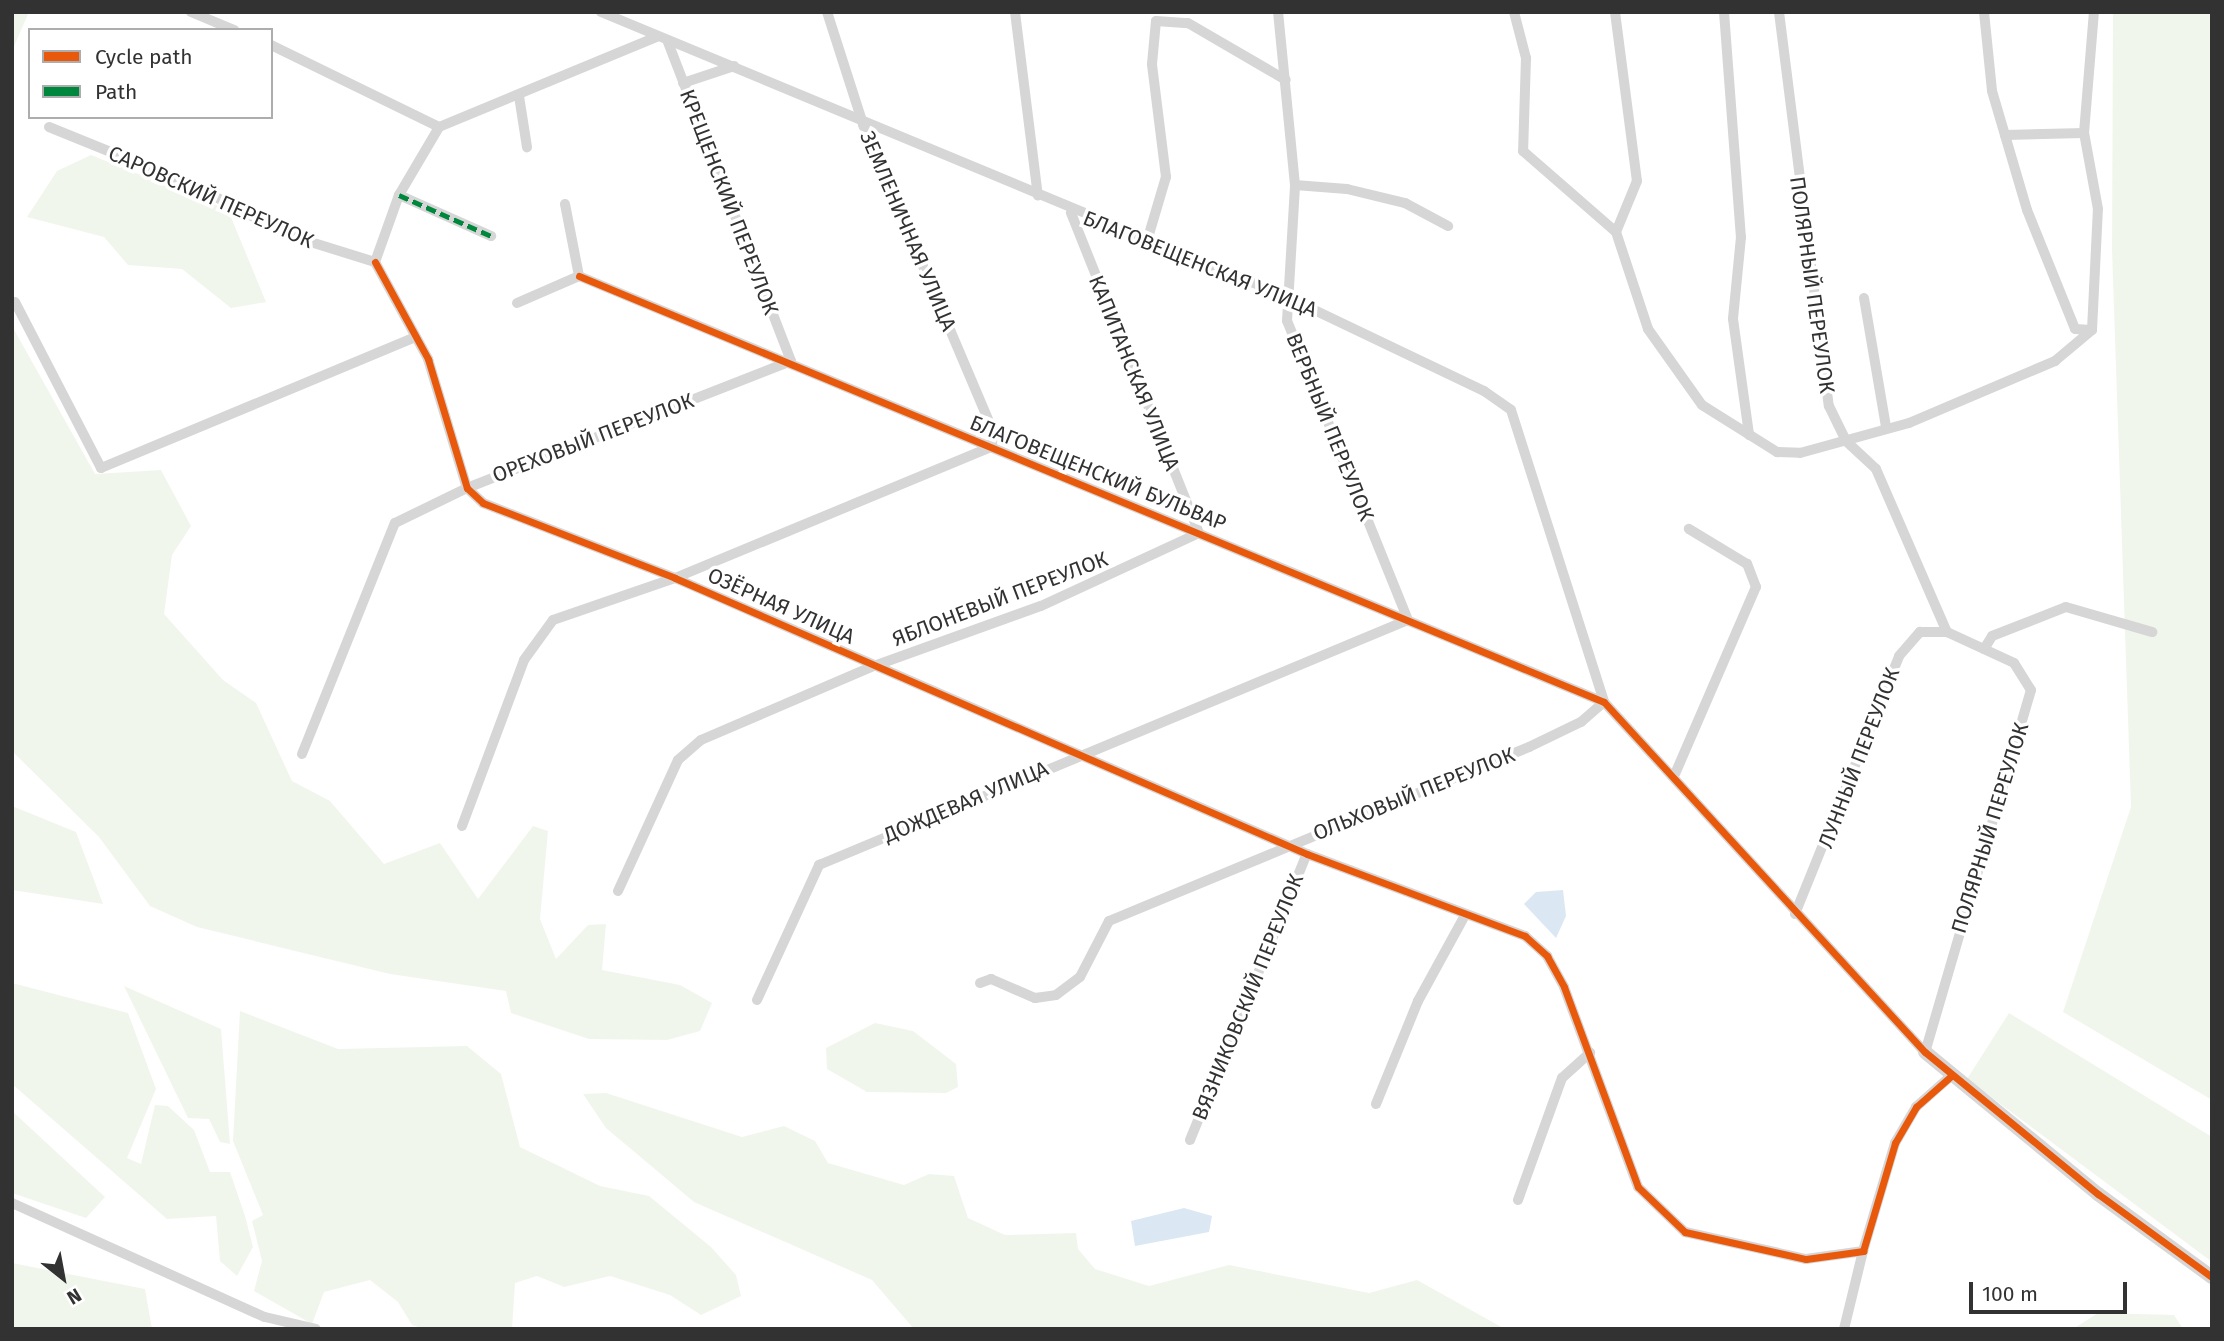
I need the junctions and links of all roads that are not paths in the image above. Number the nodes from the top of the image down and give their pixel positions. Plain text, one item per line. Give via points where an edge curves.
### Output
1 (191, 12) edge
2 (601, 12) edge
3 (827, 12) edge
4 (1014, 12) edge
5 (1278, 12) edge
6 (1514, 12) edge
7 (1615, 12) edge
8 (1724, 12) edge
9 (1779, 12) edge
10 (1984, 12) edge
11 (2094, 12) edge
12 (229, 28) edge
13 (656, 37) junction
14 (668, 42) junction
15 (273, 46) edge
16 (734, 66) junction
17 (1286, 80) junction
18 (683, 83) junction
19 (519, 96) junction
20 (863, 124) junction
21 (49, 127) dead end
22 (439, 127) junction
23 (2084, 133) junction
24 (2005, 135) junction
25 (527, 147) dead end
26 (1295, 186) junction
27 (398, 195) junction
28 (1038, 196) junction
29 (565, 204) dead end
30 (1071, 213) junction
31 (1448, 226) dead end
32 (1616, 232) junction
33 (491, 236) dead end
34 (1147, 241) junction
35 (375, 262) junction
36 (579, 276) junction
37 (1285, 296) junction
38 (1864, 298) dead end
39 (15, 302) dead end
40 (517, 303) dead end
41 (2092, 330) junction
42 (414, 338) junction
43 (791, 361) junction
44 (1886, 427) junction
45 (1749, 435) junction
46 (1846, 441) junction
47 (992, 447) junction
48 (467, 488) junction
49 (1689, 529) dead end
50 (1199, 533) junction
51 (675, 578) junction
52 (1408, 620) junction
53 (1947, 632) junction
54 (2152, 632) dead end
55 (1984, 649) junction
56 (874, 666) junction
57 (1604, 702) junction
58 (1083, 753) junction
59 (302, 754) dead end
60 (1675, 774) junction
61 (462, 826) dead end
62 (1290, 845) junction
63 (1307, 854) junction
64 (618, 891) dead end
65 (1795, 914) junction
66 (1465, 915) junction
67 (980, 983) dead end
68 (757, 1000) dead end
69 (1925, 1052) junction
70 (1590, 1053) junction
71 (1951, 1076) junction
72 (1376, 1104) dead end
73 (1190, 1140) dead end
74 (1518, 1200) dead end
75 (12, 1203) edge
76 (1863, 1251) junction
77 (2212, 1277) edge
78 (316, 1329) edge
79 (1844, 1329) edge

1 - 12 street
2 - 13 street, БЛАГОВЕЩЕНСКАЯ УЛИЦА
3 - 20 street, ЗЕМЛЕНИЧНАЯ УЛИЦА
4 - 28 street
5 - 17 street, ВЕРБНЫЙ ПЕРЕУЛОК
6 - 32 street via 1526,58 1523,151
7 - 32 street via 1637,181
8 - 45 street via 1741,237 1733,319
9 - 46 street, ПОЛЯРНЫЙ ПЕРЕУЛОК via 1829,406
10 - 24 street via 1992,91
11 - 23 street
13 - 14 street, БЛАГОВЕЩЕНСКАЯ УЛИЦА
13 - 19 street
14 - 16 street, БЛАГОВЕЩЕНСКАЯ УЛИЦА
14 - 18 street, КРЕЩЕНСКИЙ ПЕРЕУЛОК
15 - 22 street
16 - 18 street
16 - 20 street, БЛАГОВЕЩЕНСКАЯ УЛИЦА
17 - 26 street, ВЕРБНЫЙ ПЕРЕУЛОК
17 - 34 street via 1188,23 1156,20 1152,64 1166,177
18 - 43 street, КРЕЩЕНСКИЙ ПЕРЕУЛОК
19 - 22 street
19 - 25 street
20 - 28 street, БЛАГОВЕЩЕНСКАЯ УЛИЦА
20 - 47 street, ЗЕМЛЕНИЧНАЯ УЛИЦА via 993,431
21 - 35 street, САРОВСКИЙ ПЕРЕУЛОК via 199,188 285,234
22 - 27 street
23 - 24 street
23 - 41 street via 2098,209
24 - 41 street via 2075,329
26 - 31 street via 1347,189 1405,203
26 - 37 street, ВЕРБНЫЙ ПЕРЕУЛОК
27 - 33 street
27 - 35 street
28 - 30 street, БЛАГОВЕЩЕНСКАЯ УЛИЦА
29 - 36 street
30 - 34 street, БЛАГОВЕЩЕНСКАЯ УЛИЦА
30 - 50 street, КАПИТАНСКАЯ УЛИЦА
32 - 45 street via 1648,329 1671,368 1702,405
34 - 37 street, БЛАГОВЕЩЕНСКАЯ УЛИЦА
35 - 42 street
36 - 40 street
36 - 43 street, БЛАГОВЕЩЕНСКИЙ БУЛЬВАР
37 - 52 street, ВЕРБНЫЙ ПЕРЕУЛОК via 1287,321
37 - 57 street, БЛАГОВЕЩЕНСКАЯ УЛИЦА via 1466,380 1511,410
38 - 44 street
39 - 42 street via 102,468
41 - 44 street via 2055,361
42 - 48 street via 428,359
43 - 47 street, БЛАГОВЕЩЕНСКИЙ БУЛЬВАР
43 - 48 street, ОРЕХОВЫЙ ПЕРЕУЛОК
44 - 46 street
45 - 46 street via 1777,452 1800,453
46 - 53 street, ПОЛЯРНЫЙ ПЕРЕУЛОК via 1876,469
47 - 50 street, БЛАГОВЕЩЕНСКИЙ БУЛЬВАР
47 - 51 street
48 - 51 street, ОЗЁРНАЯ УЛИЦА via 484,503
48 - 59 street, ОРЕХОВЫЙ ПЕРЕУЛОК via 407,514 387,535
49 - 60 street via 1747,564 1756,587
50 - 52 street, БЛАГОВЕЩЕНСКИЙ БУЛЬВАР
50 - 56 street, ЯБЛОНЕВЫЙ ПЕРЕУЛОК via 1041,606
51 - 56 street, ОЗЁРНАЯ УЛИЦА
51 - 61 street via 570,613 540,631
52 - 57 street, БЛАГОВЕЩЕНСКИЙ БУЛЬВАР
52 - 58 street, ДОЖДЕВАЯ УЛИЦА
53 - 55 street, ПОЛЯРНЫЙ ПЕРЕУЛОК
53 - 65 street, ЛУННЫЙ ПЕРЕУЛОК via 1920,632 1899,656
54 - 55 street via 2066,607 1992,636
55 - 69 street, ПОЛЯРНЫЙ ПЕРЕУЛОК via 2014,663 2031,690
56 - 58 street, ОЗЁРНАЯ УЛИЦА
56 - 64 street, ЯБЛОНЕВЫЙ ПЕРЕУЛОК via 689,748 677,760
57 - 60 street
57 - 62 street, ОЛЬХОВЫЙ ПЕРЕУЛОК via 1581,722 1529,747
58 - 62 street, ОЗЁРНАЯ УЛИЦА
58 - 68 street, ДОЖДЕВАЯ УЛИЦА via 819,865
60 - 65 street
62 - 63 street, ОЗЁРНАЯ УЛИЦА
62 - 67 street, ОЛЬХОВЫЙ ПЕРЕУЛОК via 1108,921 1080,977 1056,995 1035,998 990,979
63 - 66 street, ОЗЁРНАЯ УЛИЦА
63 - 73 street, ВЯЗНИКОВСКИЙ ПЕРЕУЛОК
65 - 69 street
66 - 70 street, ОЗЁРНАЯ УЛИЦА via 1525,936 1547,956
66 - 72 street via 1418,1001
69 - 71 street
70 - 74 street via 1562,1078
70 - 76 street, ОЗЁРНАЯ УЛИЦА via 1638,1186 1672,1223 1708,1240 1806,1259
71 - 76 street via 1916,1107 1895,1143
71 - 77 street
75 - 78 street via 265,1317
76 - 79 street

